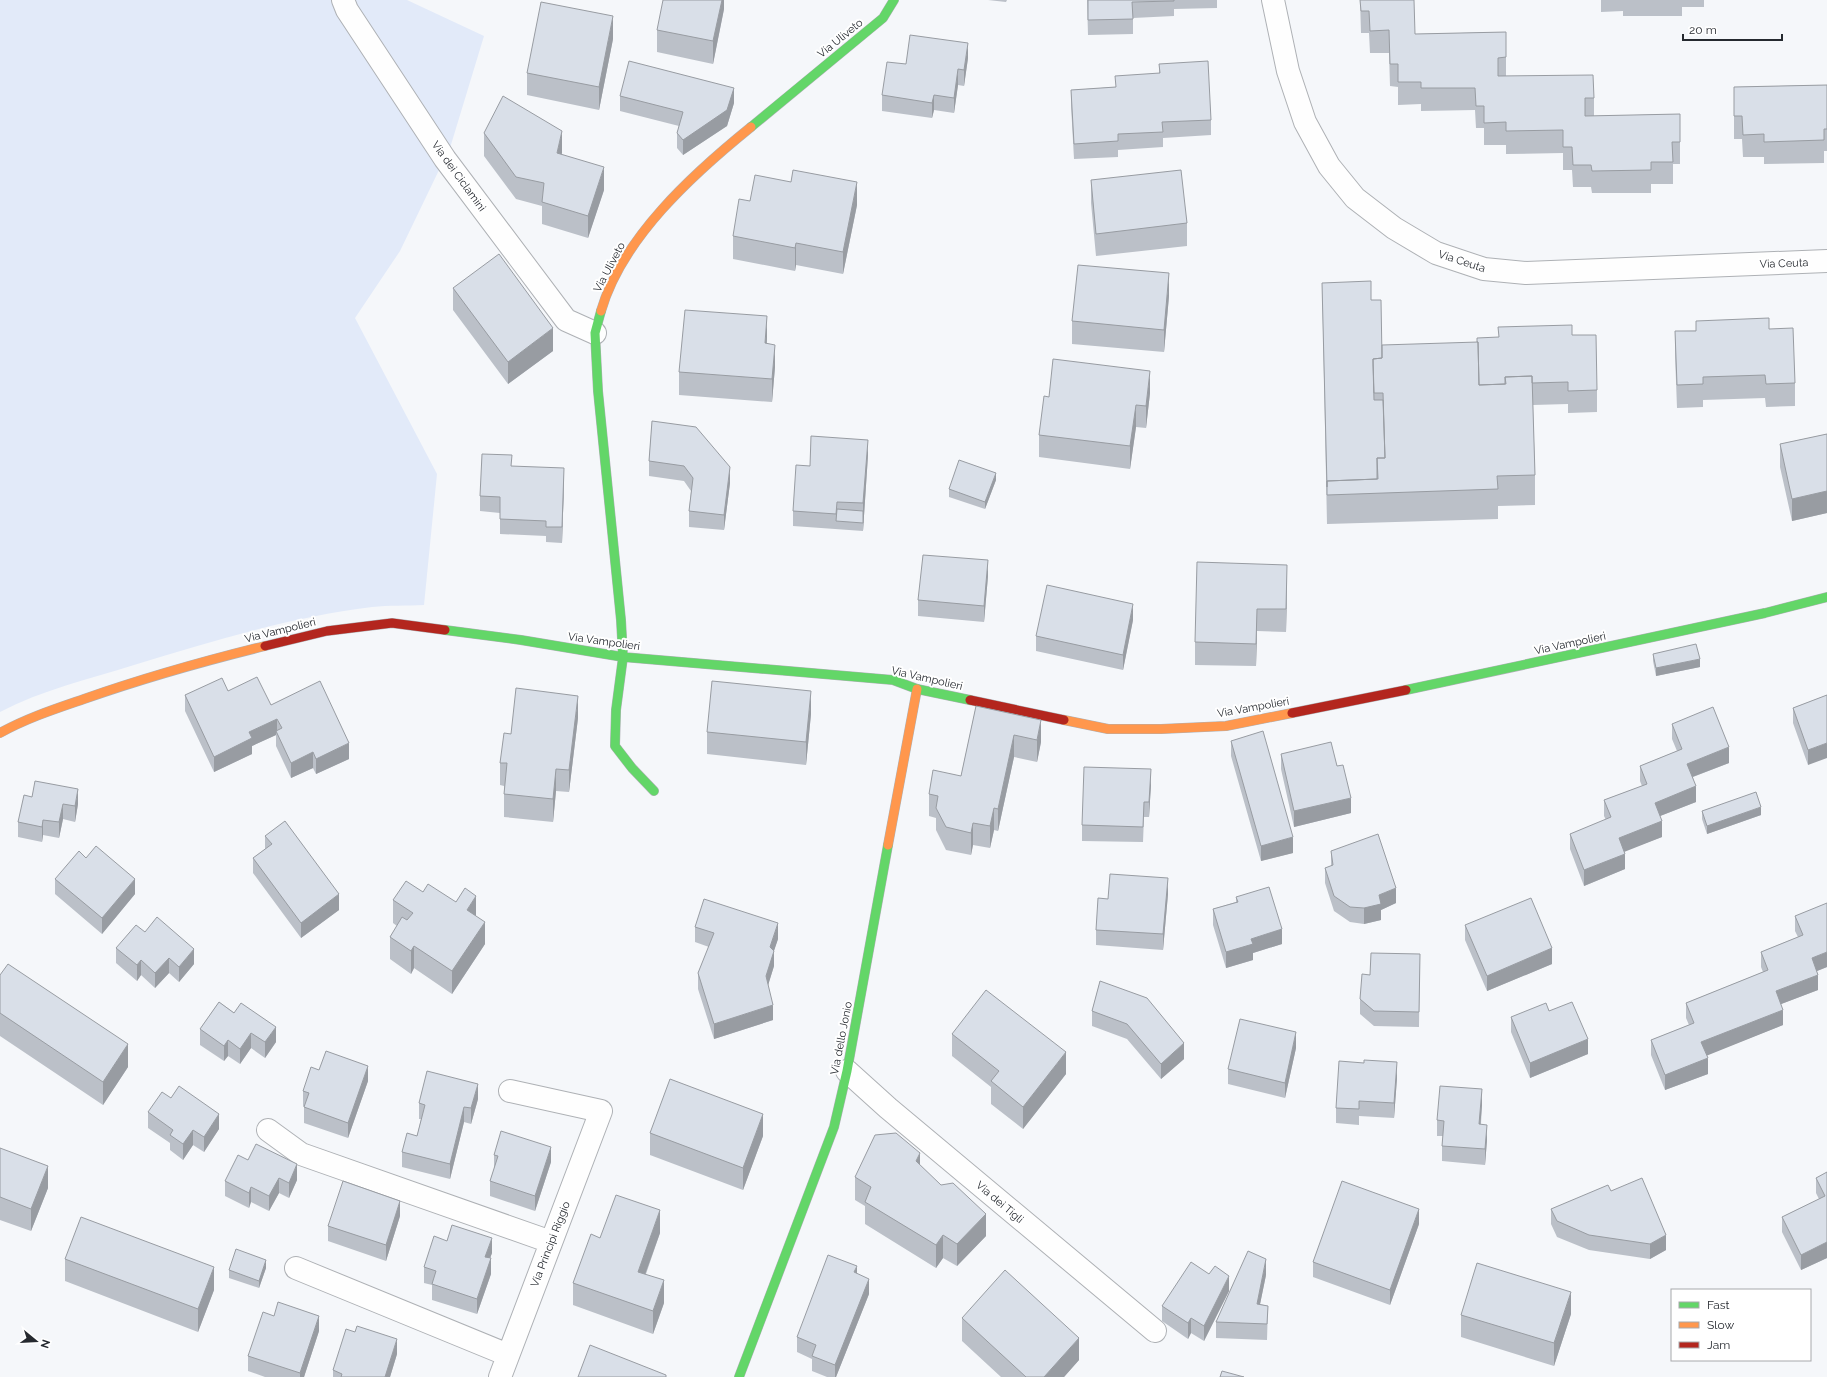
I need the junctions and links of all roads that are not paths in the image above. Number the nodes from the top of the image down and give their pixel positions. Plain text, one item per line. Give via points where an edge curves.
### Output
1 (343, 0) edge
2 (894, 0) edge
3 (1273, 0) edge
4 (1827, 261) edge
5 (595, 333) junction
6 (1827, 597) edge
7 (623, 657) junction
8 (917, 689) junction
9 (0, 732) edge
10 (654, 791) dead end
11 (847, 1071) junction
12 (510, 1091) dead end
13 (268, 1130) dead end
14 (551, 1242) junction
15 (296, 1268) dead end
16 (1155, 1331) dead end
17 (508, 1355) junction
18 (500, 1377) edge
19 (739, 1377) edge

1 - 5 street, Via dei Ciclamini via 347,10 445,158 566,320
2 - 5 street, Via Uliveto via 883,18 732,142 684,185 633,245 606,294
3 - 4 street, Via Ceuta via 1288,71 1305,122 1329,166 1355,198 1394,228 1436,253 1484,269 1526,273
5 - 7 street, Via Uliveto via 598,391
6 - 8 street, Via Vampolieri via 1765,613 1226,726 1108,729
7 - 8 street, Via Vampolieri via 893,680
7 - 9 street, Via Vampolieri via 392,623 328,631 226,656 113,689 21,721
7 - 10 street, Via Uliveto via 616,710 615,746
8 - 11 street, Via dello Jonio
11 - 16 street, Via dei Tigli
11 - 19 street, Via dello Jonio via 834,1127
12 - 14 street, Via Principi Riggio via 601,1111
13 - 14 street via 300,1154
14 - 17 street, Via Principi Riggio
15 - 17 street
17 - 18 street, Via Principi Riggio

